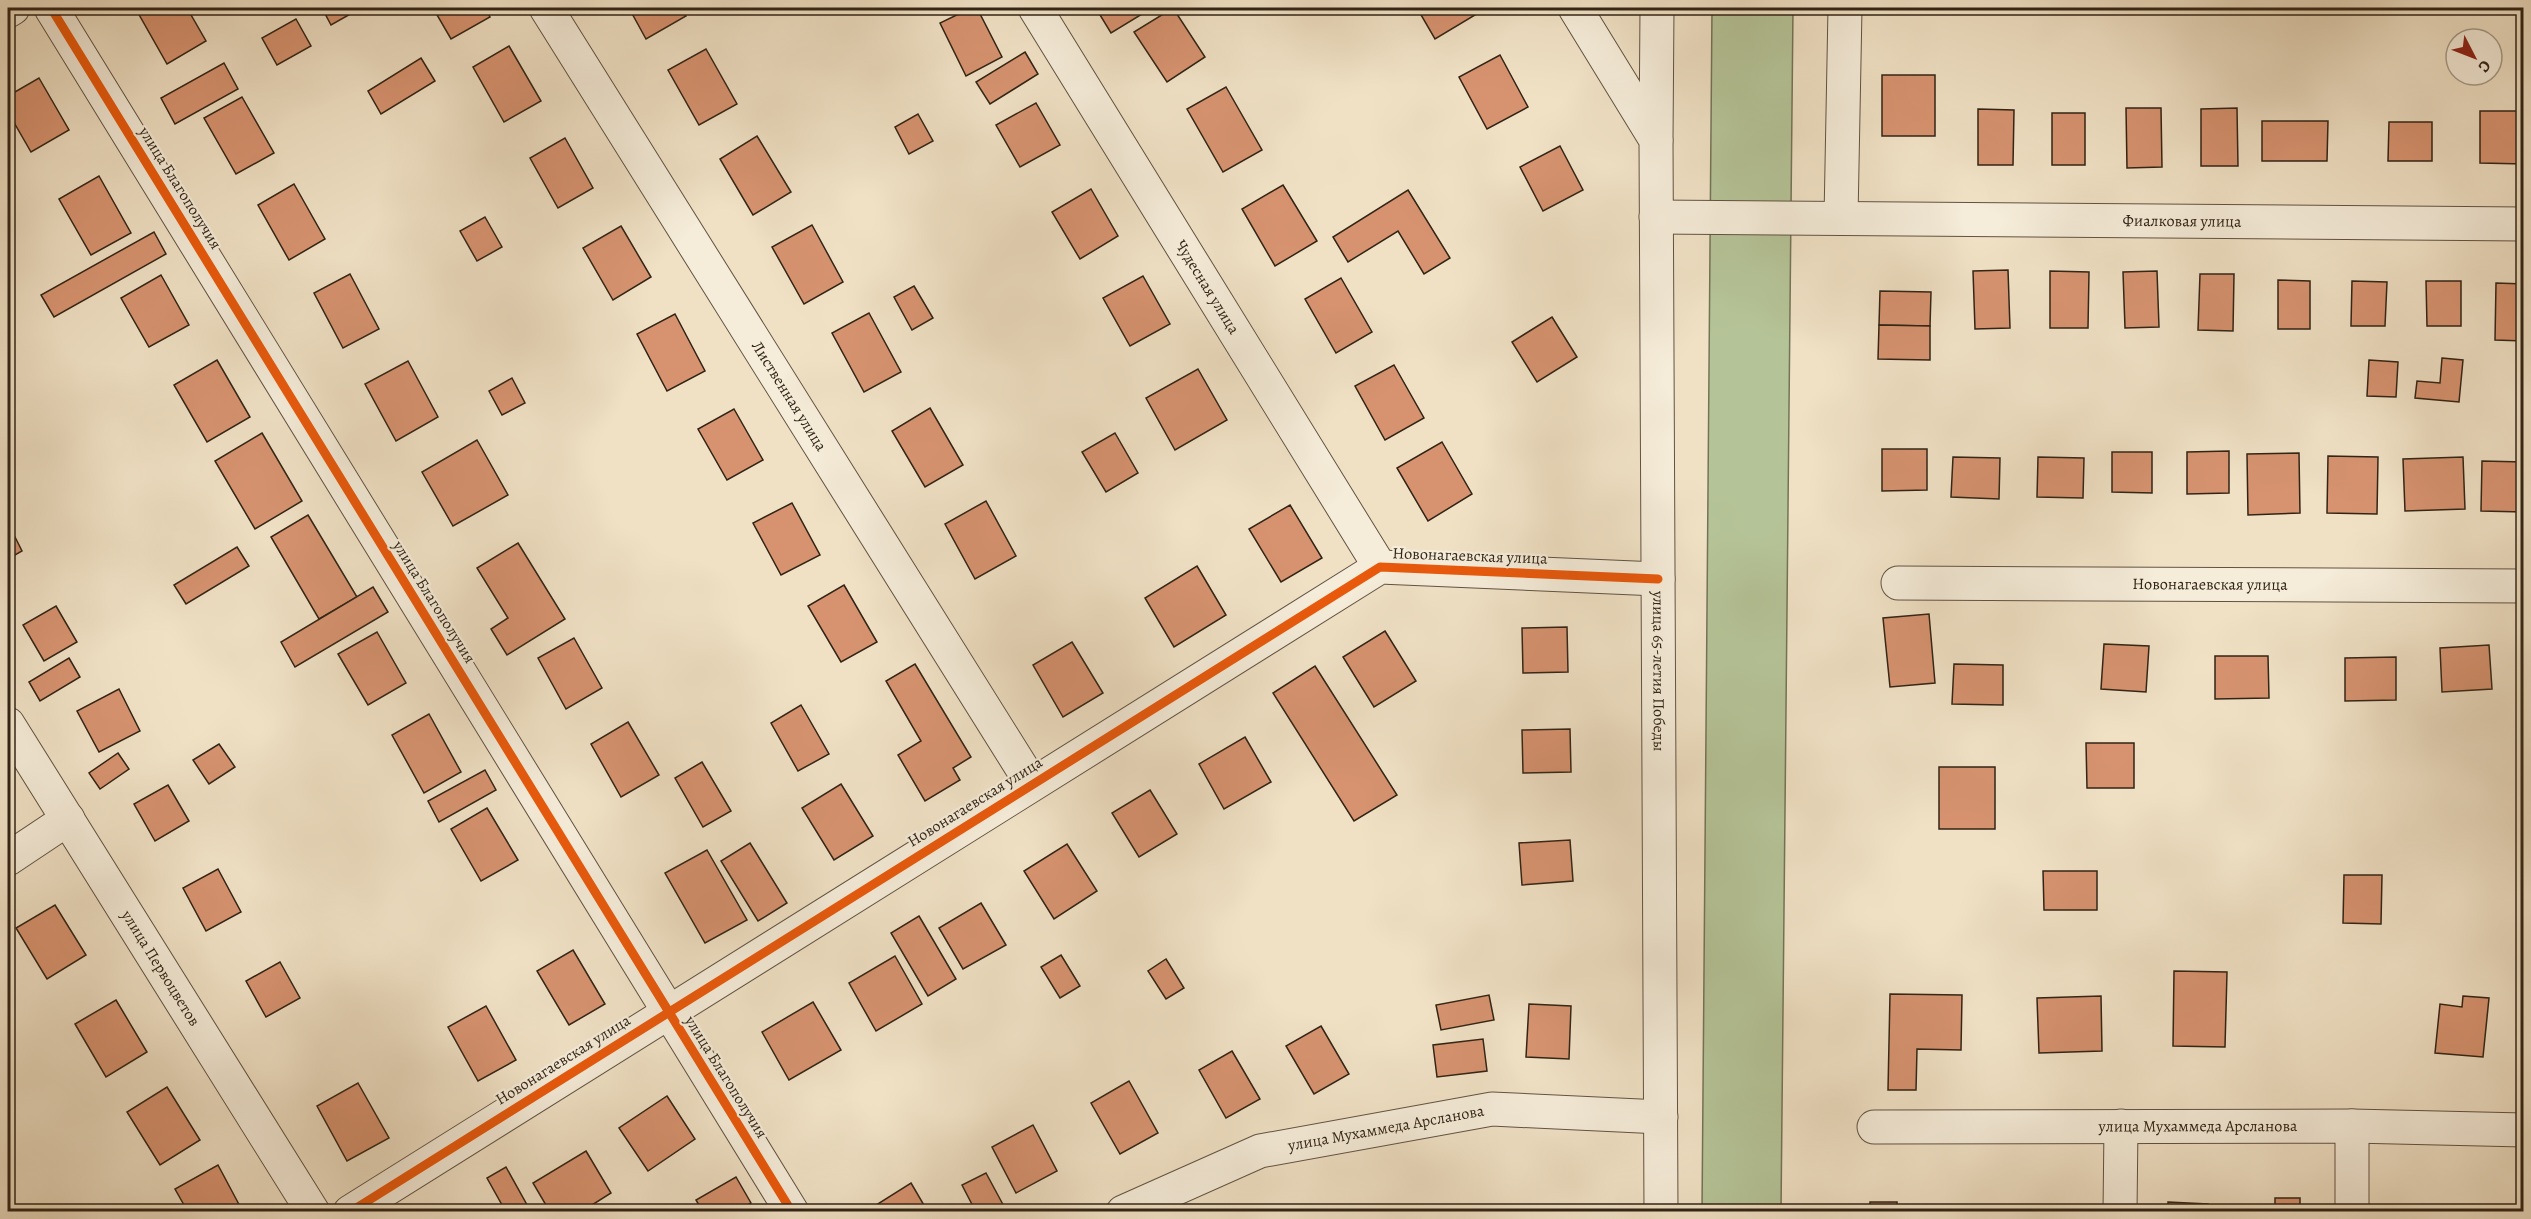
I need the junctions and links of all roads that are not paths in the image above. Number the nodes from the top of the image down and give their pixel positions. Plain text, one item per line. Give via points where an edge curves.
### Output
1 (13, 8) edge
2 (51, 8) edge
3 (546, 8) edge
4 (1035, 8) edge
5 (1575, 8) edge
6 (1657, 8) edge
7 (1845, 8) edge
8 (8, 11) edge
9 (1656, 140) junction
10 (1656, 217) junction
11 (1841, 218) junction
12 (2523, 224) edge
13 (1380, 567) junction
14 (1658, 579) junction
15 (1898, 583) dead end
16 (2523, 586) edge
17 (8, 724) edge
18 (1032, 784) junction
19 (68, 819) junction
20 (8, 859) edge
21 (669, 1012) junction
22 (1661, 1117) junction
23 (2121, 1126) junction
24 (2352, 1126) junction
25 (1874, 1127) dead end
26 (2523, 1130) edge
27 (313, 1212) edge
28 (350, 1212) edge
29 (792, 1212) edge
30 (1123, 1212) edge
31 (1661, 1212) edge
32 (2120, 1212) edge
33 (2352, 1212) edge

1 - 8 street
2 - 21 street, улица Благополучия
3 - 18 street, Лиственная улица
4 - 13 street, Чудесная улица
5 - 9 street
6 - 9 street, улица 65-летия Победы
7 - 11 street
9 - 10 street, улица 65-летия Победы
10 - 11 street, Фиалковая улица
10 - 14 street, улица 65-летия Победы
11 - 12 street, Фиалковая улица
13 - 14 street, Новонагаевская улица
13 - 18 street, Новонагаевская улица
14 - 22 street, улица 65-летия Победы
15 - 16 street, Новонагаевская улица
17 - 19 street, улица Первоцветов
18 - 21 street, Новонагаевская улица
19 - 20 street
19 - 27 street, улица Первоцветов
21 - 28 street, Новонагаевская улица
21 - 29 street, улица Благополучия
22 - 30 street, улица Мухаммеда Арсланова via 1492,1109 1260,1151
22 - 31 street, улица 65-летия Победы
23 - 24 street, улица Мухаммеда Арсланова
23 - 25 street, улица Мухаммеда Арсланова
23 - 32 street
24 - 26 street, улица Мухаммеда Арсланова
24 - 33 street

